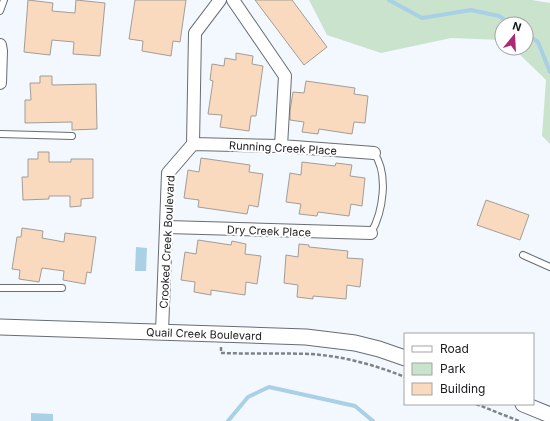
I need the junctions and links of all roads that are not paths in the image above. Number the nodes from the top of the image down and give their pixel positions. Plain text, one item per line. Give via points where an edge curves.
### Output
1 (4, 0) edge
2 (220, 0) edge
3 (233, 0) edge
4 (0, 11) edge
5 (0, 45) edge
6 (0, 83) edge
7 (0, 134) edge
8 (72, 136) dead end
9 (193, 144) junction
10 (280, 146) junction
11 (374, 153) joint
12 (167, 227) junction
13 (371, 233) joint
14 (523, 254) dead end
15 (550, 266) edge
16 (0, 288) edge
17 (62, 288) dead end
18 (0, 327) edge
19 (162, 332) junction
20 (404, 358) edge
21 (526, 405) edge
22 (550, 414) edge

1 - 4 lane
2 - 9 street via 195,33
3 - 10 street via 285,76
5 - 6 street
7 - 8 lane
9 - 10 street, Running Creek Place
9 - 12 street, Crooked Creek Boulevard via 168,173
10 - 11 street, Running Creek Place
11 - 13 lane via 380,166 382,199 378,220
12 - 13 street, Dry Creek Place
12 - 19 street, Crooked Creek Boulevard
14 - 15 lane
16 - 17 lane
18 - 19 street, Quail Creek Boulevard
19 - 20 street, Quail Creek Boulevard via 306,337 355,343
21 - 22 street

